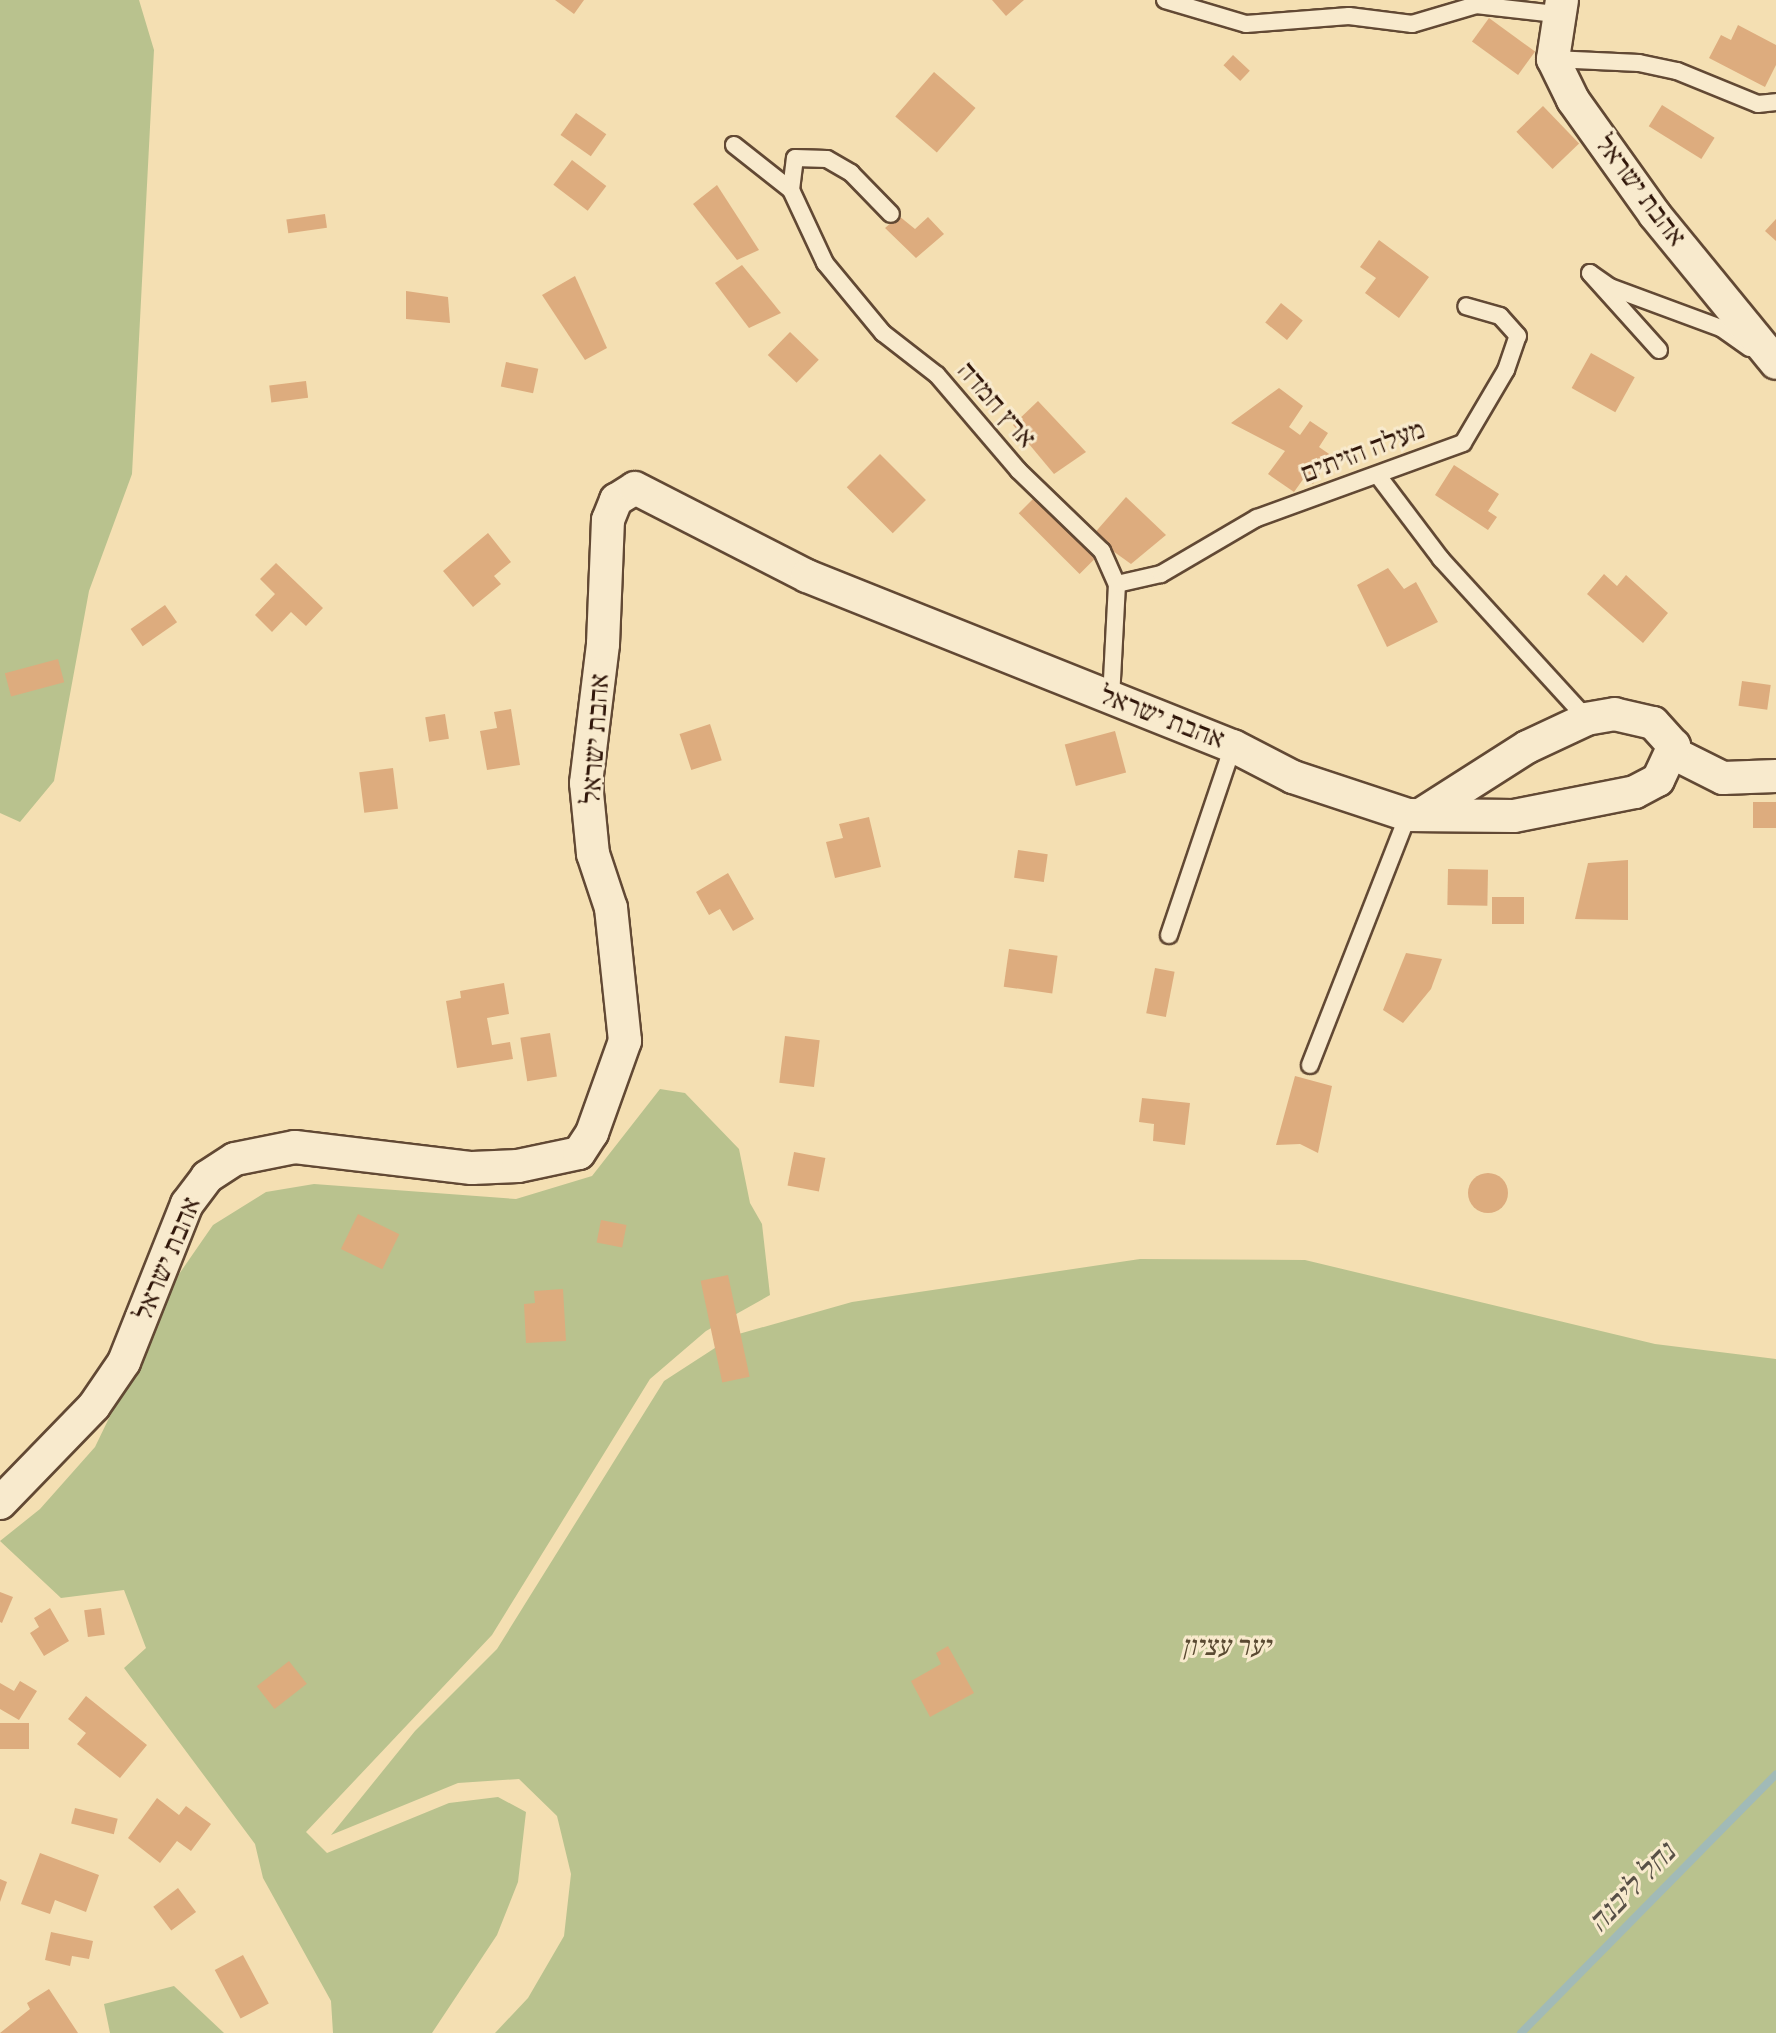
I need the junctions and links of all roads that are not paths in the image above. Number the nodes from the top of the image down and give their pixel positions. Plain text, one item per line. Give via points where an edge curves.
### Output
1 (1165, 0) edge
2 (1488, 4) edge
3 (1559, 7) edge
4 (1553, 59) junction
5 (1776, 102) edge
6 (734, 145) dead end
7 (791, 190) junction
8 (891, 214) dead end
9 (1466, 306) dead end
10 (1659, 350) dead end
11 (1776, 364) edge
12 (1379, 477) junction
13 (1116, 584) junction
14 (1111, 699) junction
15 (1587, 719) junction
16 (1233, 746) junction
17 (1673, 752) junction
18 (1776, 776) edge
19 (1415, 814) junction
20 (1169, 935) dead end
21 (1310, 1065) dead end
22 (0, 1503) edge

1 - 2 lane via 1246,24 1349,16 1412,24
2 - 3 lane
3 - 4 street, אהבת ישראל
4 - 5 lane via 1639,63 1677,71 1758,104
4 - 11 street, אהבת ישראל via 1573,100 1655,215
6 - 7 lane, ארץ חמדה
7 - 8 lane via 795,158 827,159 851,173
7 - 13 lane, ארץ חמדה via 825,263 855,303 914,361 937,375 1018,470 1102,551
9 - 12 lane, מעלה הזיתים via 1500,316 1518,336 1506,370 1463,443
10 - 11 lane via 1590,274 1721,328
12 - 13 lane, מעלה הזיתים via 1258,518 1161,574
12 - 15 lane via 1441,559
13 - 14 lane, ארץ חמדה
14 - 16 street, אהבת ישראל
14 - 22 street, אהבת ישראל via 807,576 678,504 635,488 616,500 608,520 603,644 586,783 593,854 611,908 625,1041 592,1133 579,1153 518,1167 472,1168 295,1147 268,1148 225,1165 207,1177 187,1204 124,1362 94,1406
15 - 17 street via 1615,714 1653,723 1668,733
15 - 19 street via 1527,747
16 - 19 street, אהבת ישראל via 1293,777
16 - 20 lane
17 - 18 street via 1723,778
17 - 19 street, אהבת ישראל via 1658,780 1635,792 1514,816
19 - 21 lane

